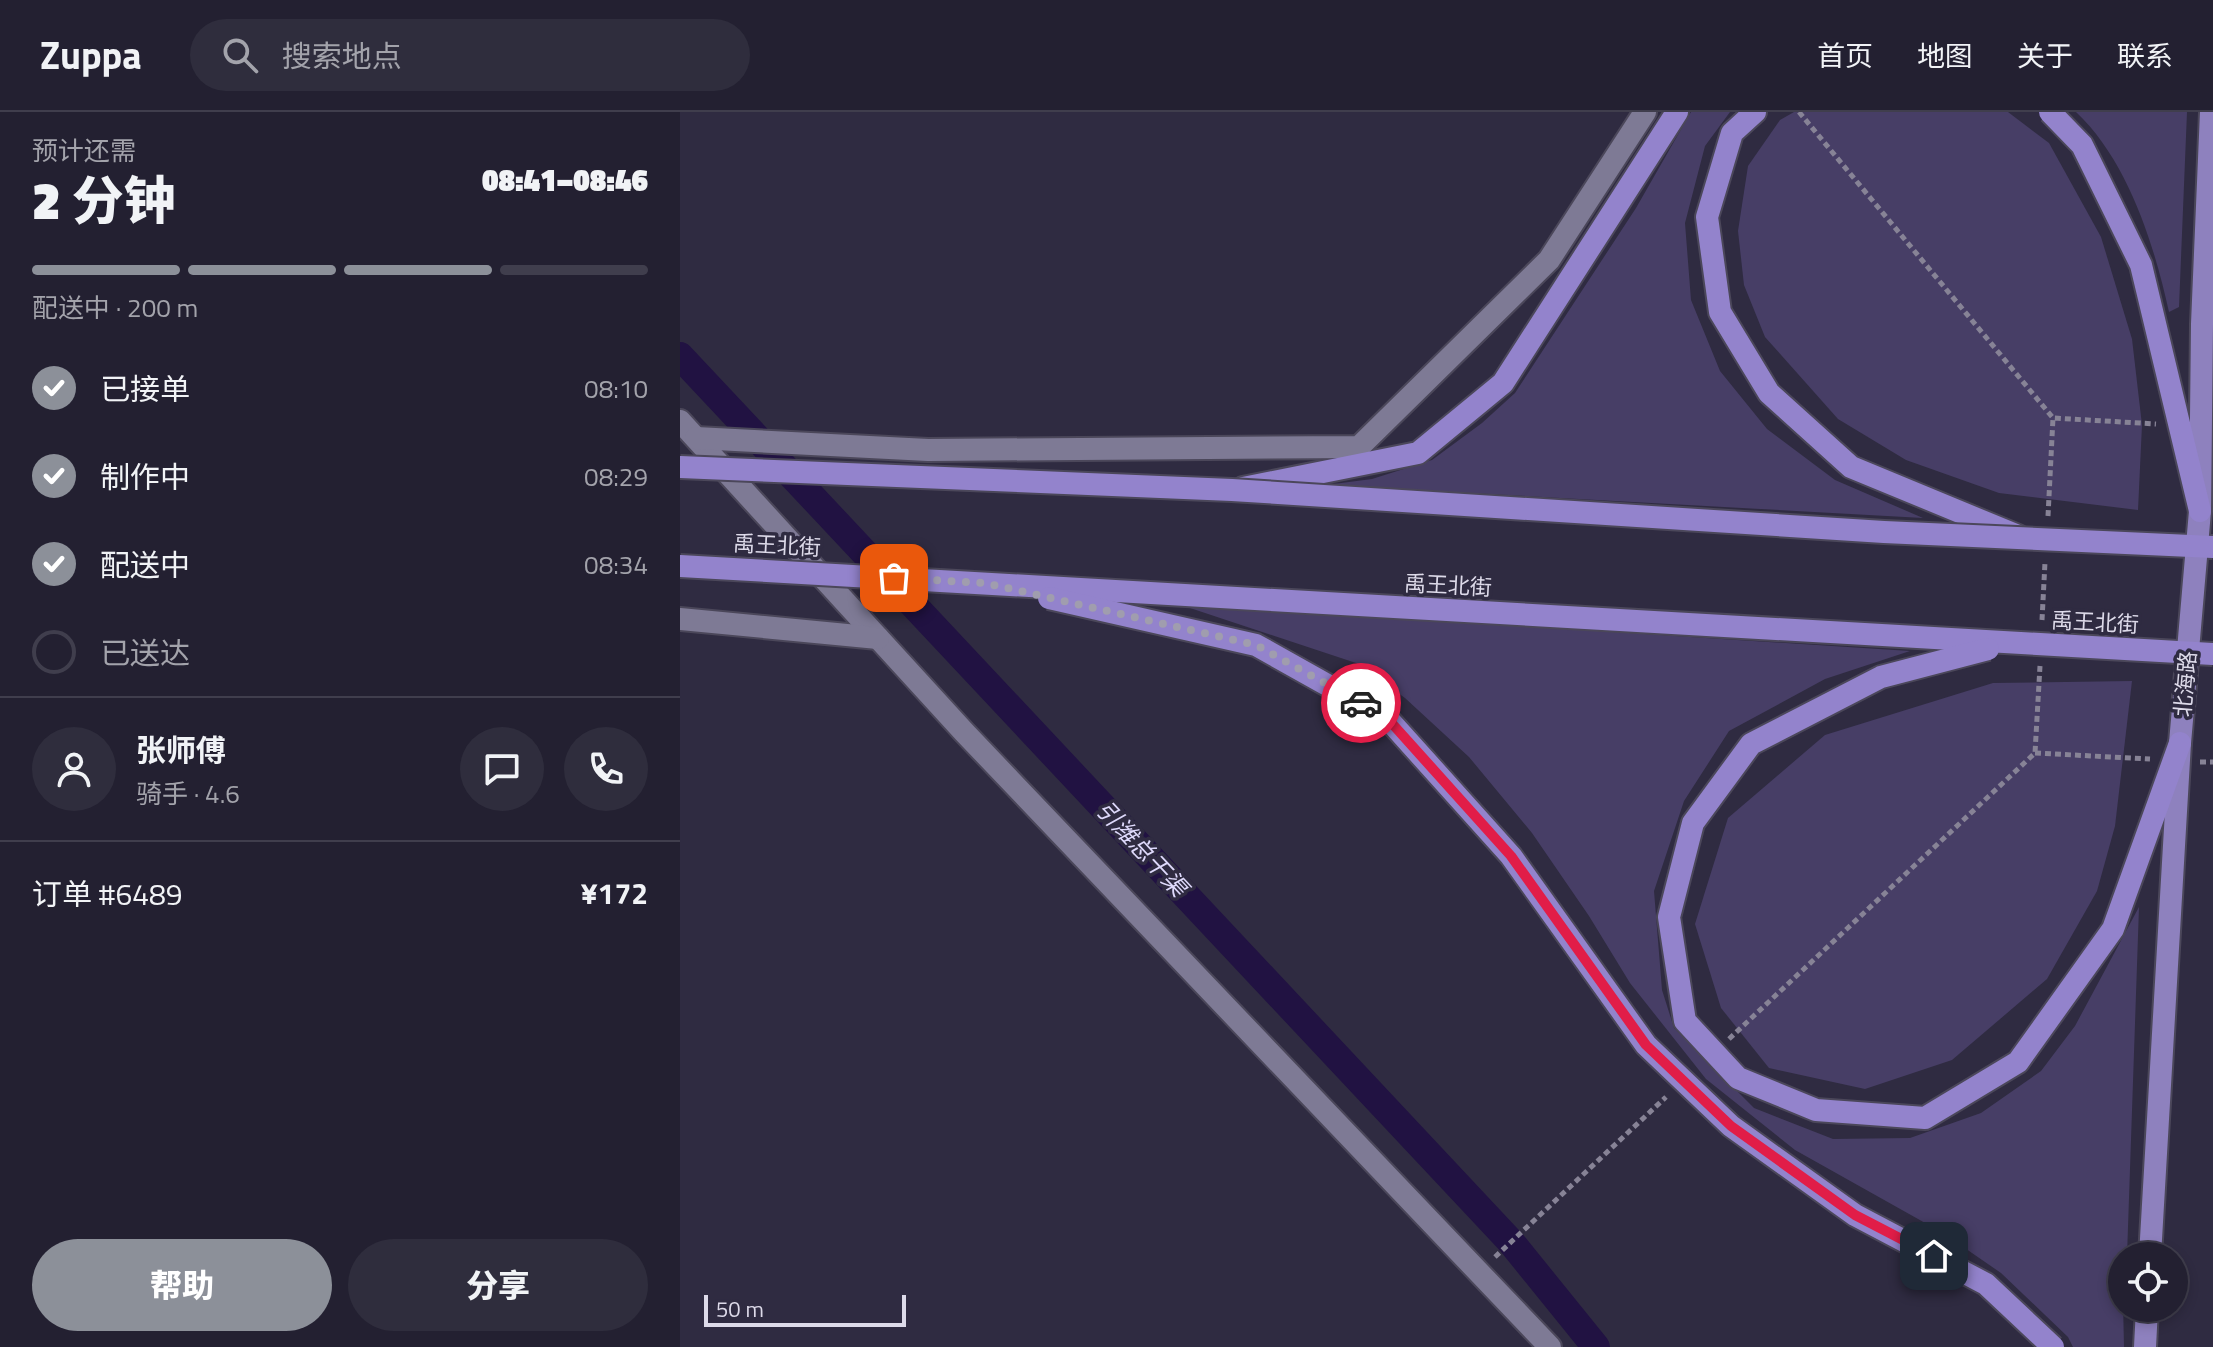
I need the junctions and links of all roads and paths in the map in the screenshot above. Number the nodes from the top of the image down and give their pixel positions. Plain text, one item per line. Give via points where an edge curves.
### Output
1 (1645, 112) edge
2 (1677, 112) edge
3 (1755, 112) edge
4 (1799, 112) edge
5 (2050, 112) edge
6 (2211, 112) edge
7 (2053, 418) dead end
8 (680, 421) edge
9 (697, 438) junction
10 (680, 467) edge
11 (1232, 490) junction
12 (2200, 511) junction
13 (2018, 536) junction
14 (2213, 547) edge
15 (680, 566) edge
16 (985, 583) junction
17 (680, 619) edge
18 (878, 638) junction
19 (2009, 644) junction
20 (2213, 654) edge
21 (2180, 743) junction
22 (2154, 759) dead end
23 (2198, 762) dead end
24 (2213, 762) edge
25 (1726, 1041) dead end
26 (1669, 1095) dead end
27 (2151, 1242) edge
28 (1491, 1261) dead end
29 (2146, 1322) edge
30 (1550, 1347) edge
31 (2053, 1347) edge
32 (2145, 1347) edge

1 - 9 street via 1549,260 1359,447 928,450
2 - 11 highway, bridge via 1503,383 1418,453
3 - 13 highway via 1732,133 1707,217 1720,312 1769,393 1851,467
4 - 7 path
5 - 12 highway, bridge via 2082,145 2141,265
6 - 12 main road, 北海路, bridge
8 - 9 street
9 - 18 street
10 - 11 highway, bridge
11 - 13 highway, bridge
12 - 21 main road, 北海路, bridge
13 - 14 highway, bridge
15 - 16 highway, 禹王北街, bridge
16 - 19 highway, 禹王北街, bridge
16 - 31 highway, bridge via 1256,645 1388,719 1511,856 1646,1045 1731,1126 1855,1215 1986,1284
17 - 18 street
18 - 30 street
19 - 20 highway, 禹王北街, bridge
19 - 21 highway, bridge via 1881,677 1751,744 1693,823 1669,917 1685,1021 1738,1078 1816,1110 1925,1118 2018,1062 2113,929
21 - 27 main road, 北海路, bridge
22 - 25 path via 2035,753
23 - 24 path
26 - 28 path
29 - 32 main road

